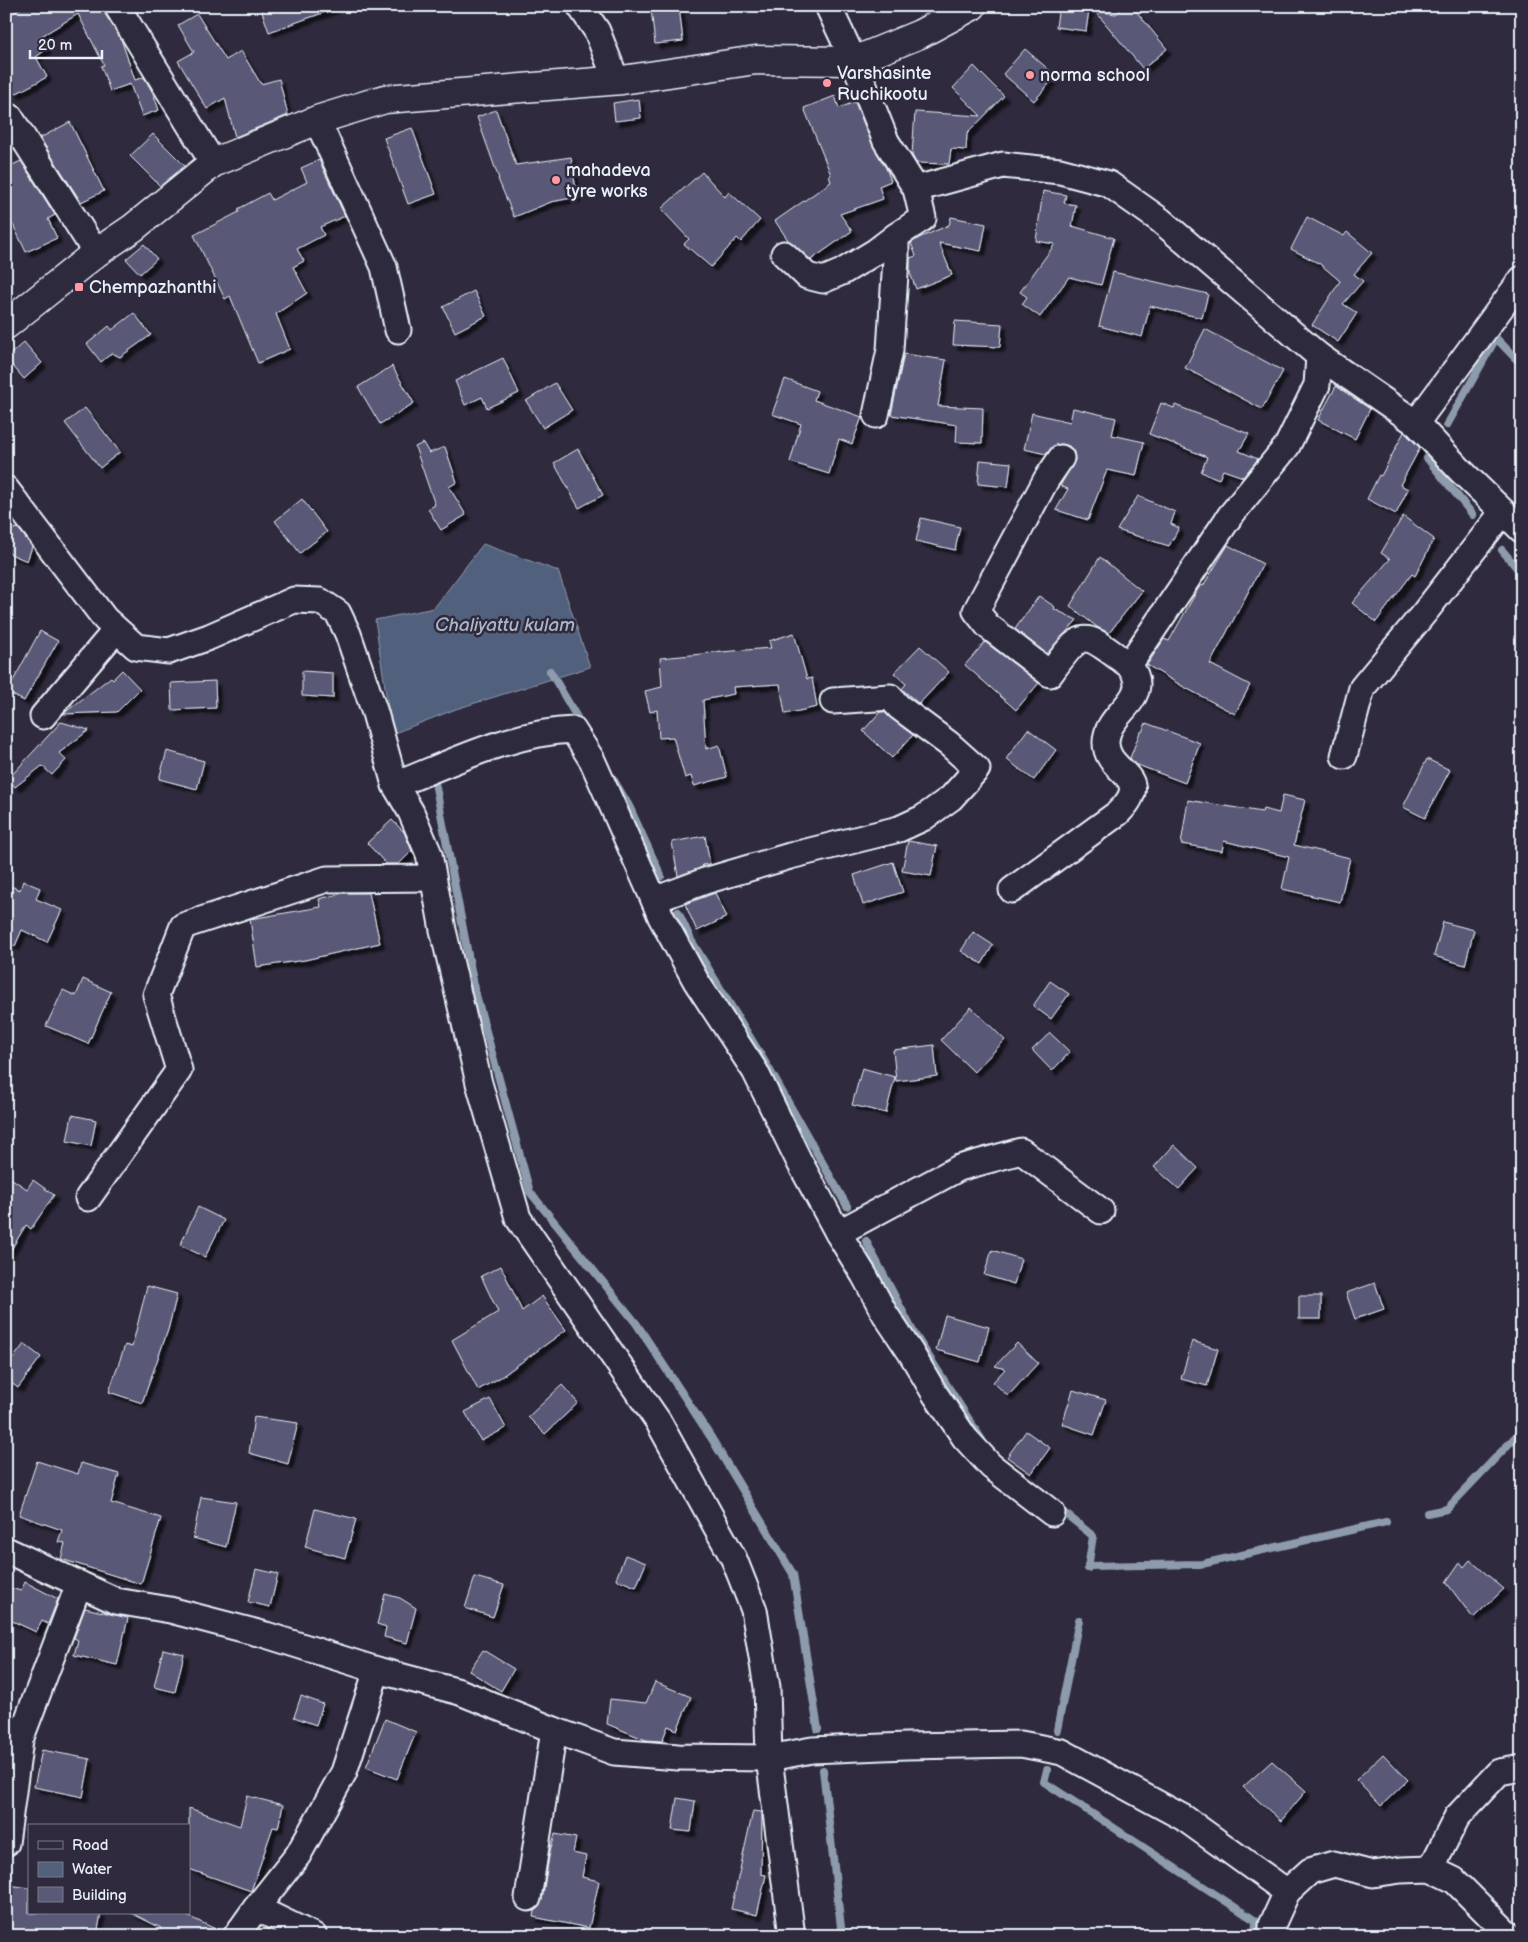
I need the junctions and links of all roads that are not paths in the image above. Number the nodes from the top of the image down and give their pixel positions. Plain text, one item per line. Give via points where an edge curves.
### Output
1 (117, 6) edge
2 (580, 6) edge
3 (828, 6) edge
4 (972, 6) edge
5 (854, 61) junction
6 (616, 80) junction
7 (10, 117) dead end
8 (317, 120) junction
9 (213, 163) junction
10 (916, 189) junction
11 (896, 236) junction
12 (96, 253) junction
13 (784, 254) dead end
14 (1522, 278) edge
15 (6, 325) edge
16 (398, 330) dead end
17 (1319, 356) junction
18 (876, 415) dead end
19 (1416, 422) junction
20 (1061, 458) dead end
21 (6, 489) edge
22 (1503, 512) junction
23 (1522, 530) edge
24 (116, 630) junction
25 (1129, 666) junction
26 (833, 701) dead end
27 (44, 716) dead end
28 (1344, 756) dead end
29 (395, 785) junction
30 (433, 878) junction
31 (1012, 890) dead end
32 (654, 900) junction
33 (88, 1198) dead end
34 (1101, 1211) dead end
35 (838, 1234) junction
36 (1052, 1513) dead end
37 (6, 1550) edge
38 (79, 1584) junction
39 (377, 1670) junction
40 (554, 1730) junction
41 (769, 1758) junction
42 (1522, 1768) edge
43 (6, 1843) edge
44 (1430, 1869) junction
45 (1287, 1892) junction
46 (528, 1898) dead end
47 (256, 1908) junction
48 (236, 1936) edge
49 (314, 1936) edge
50 (792, 1936) edge
51 (1272, 1936) edge
52 (1510, 1936) edge

1 - 9 street
2 - 6 street via 597,31
3 - 5 street
4 - 5 main road via 920,34
5 - 6 main road via 756,60
5 - 10 street via 886,141
6 - 8 main road via 385,99
7 - 12 street
8 - 9 main road
8 - 16 street via 384,268
9 - 12 main road via 133,228
10 - 11 street via 923,218
10 - 17 street via 1003,166 1060,171 1109,184 1160,220
11 - 13 street via 842,272 823,280 807,276
11 - 18 street via 890,350
12 - 15 main road
14 - 19 street
17 - 19 street
17 - 25 street via 1317,385 1286,446 1230,516
19 - 22 street
20 - 25 street via 976,611 988,626 1050,674 1068,648 1082,639 1091,639
21 - 24 street via 104,619
22 - 23 street
22 - 28 street via 1362,688
24 - 27 street
24 - 29 street via 136,647 169,651 209,638 294,600 320,601 338,613 348,634
25 - 31 street via 1136,678 1137,690 1114,719 1106,743 1108,755 1132,784 1129,802
26 - 32 street via 890,697 977,769 951,798 923,818 899,829 790,856
29 - 30 street via 429,854
29 - 32 street via 515,739 573,730 592,760
30 - 33 street via 327,879 183,926 156,995 179,1070
30 - 41 street via 479,1083 518,1218 658,1421 734,1559 754,1610 767,1687
32 - 35 street via 696,981 755,1071
34 - 35 street via 1021,1151 959,1168
35 - 36 street via 965,1438 991,1466
37 - 38 street
38 - 39 street via 116,1601 170,1610 266,1635
38 - 43 street via 20,1740
39 - 40 street via 460,1692
39 - 47 street via 344,1772 298,1855
40 - 41 street via 614,1752 678,1757
40 - 46 street
41 - 45 street via 812,1750 906,1746 1021,1744 1062,1752 1184,1818
41 - 50 street
42 - 44 street via 1499,1772 1457,1817
44 - 45 street via 1373,1874 1334,1864 1310,1871
44 - 52 street via 1454,1880
45 - 51 street via 1272,1925
47 - 48 street
47 - 49 street

